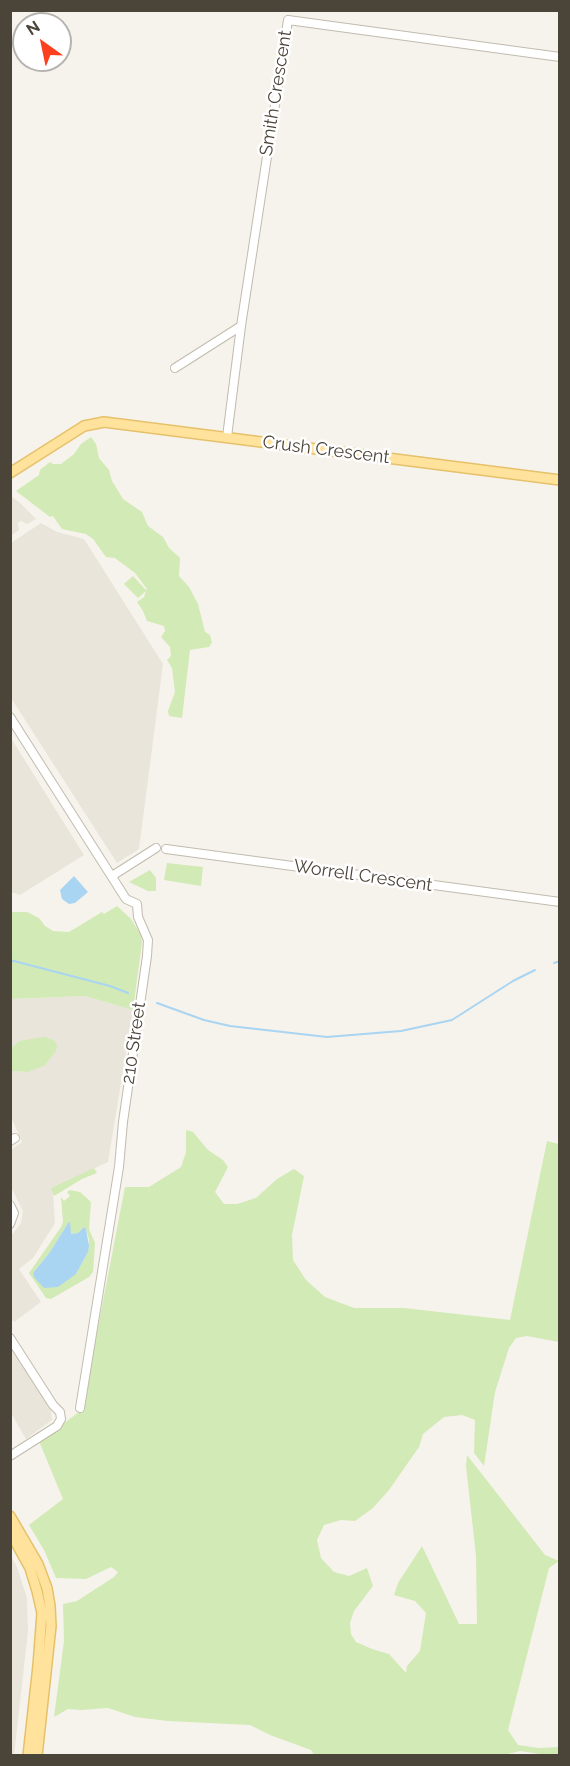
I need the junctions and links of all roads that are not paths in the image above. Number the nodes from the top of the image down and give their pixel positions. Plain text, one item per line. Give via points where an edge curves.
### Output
1 (560, 57) edge
2 (241, 326) junction
3 (176, 368) dead end
4 (227, 437) junction
5 (10, 473) edge
6 (560, 480) edge
7 (10, 717) edge
8 (156, 848) dead end
9 (166, 849) dead end
10 (112, 876) junction
11 (560, 902) edge
12 (10, 1204) edge
13 (12, 1220) edge
14 (10, 1338) edge
15 (80, 1408) dead end
16 (10, 1456) edge
17 (10, 1516) edge
18 (10, 1532) edge
19 (28, 1755) edge
20 (37, 1755) edge

1 - 2 street, Smith Crescent via 288,20
2 - 3 street
2 - 4 street, Smith Crescent
4 - 5 main road, Crush Crescent via 93,423
4 - 6 main road, Crush Crescent
7 - 10 street, 210 Street
8 - 10 street
9 - 11 street, Worrell Crescent
10 - 15 street, 210 Street via 126,899 137,904 148,945 119,1167
12 - 13 street
14 - 16 street via 61,1419 57,1426
17 - 20 main road via 38,1564 50,1606 49,1656
18 - 19 main road via 30,1568 42,1613

